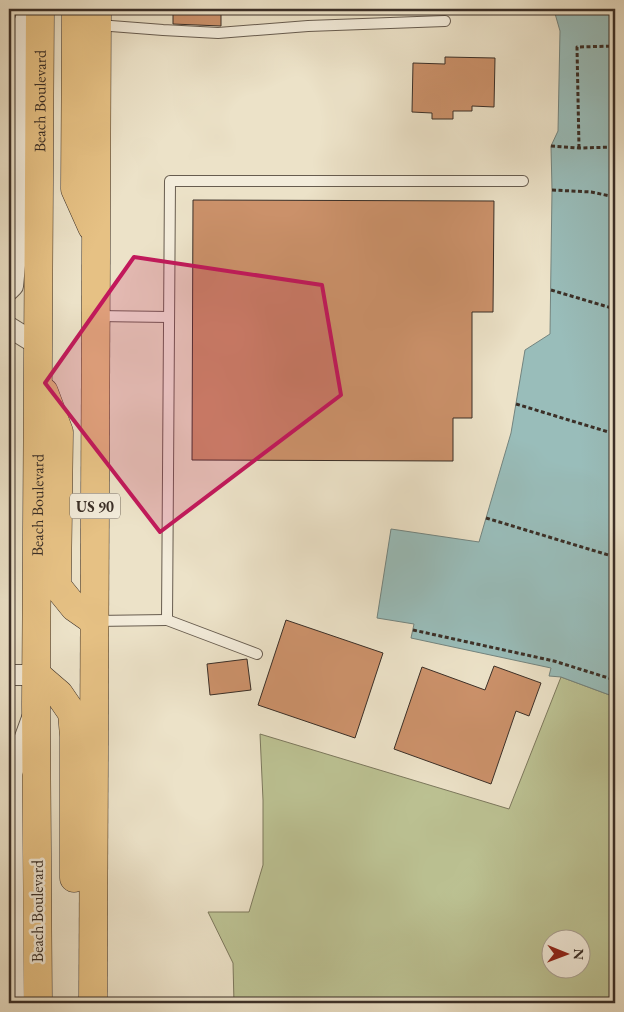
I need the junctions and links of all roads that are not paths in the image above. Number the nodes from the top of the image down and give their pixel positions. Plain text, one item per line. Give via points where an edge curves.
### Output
1 (29, 9) edge
2 (40, 9) edge
3 (90, 14) edge
4 (445, 22) dead end
5 (523, 181) dead end
6 (9, 290) edge
7 (95, 316) junction
8 (169, 317) junction
9 (9, 327) edge
10 (38, 345) junction
11 (38, 376) junction
12 (167, 620) junction
13 (94, 621) junction
14 (257, 654) dead end
15 (9, 675) edge
16 (37, 675) junction
17 (36, 704) junction
18 (93, 1002) edge
19 (14, 1003) edge
20 (38, 1003) edge

1 - 6 street via 16,46 16,255 13,286
2 - 10 highway, Beach Boulevard
3 - 4 lane via 163,30 218,33 308,26
3 - 7 highway, US 90
5 - 8 lane via 170,181
7 - 8 lane
7 - 13 highway, US 90
8 - 12 lane
9 - 10 street
10 - 11 highway, Beach Boulevard
11 - 13 highway via 59,432 57,586 74,607
11 - 16 highway, Beach Boulevard
12 - 13 lane
12 - 14 lane
13 - 18 highway, US 90
15 - 16 street
16 - 17 highway, Beach Boulevard
16 - 18 highway via 59,694 72,713 74,946
17 - 19 street via 12,773
17 - 20 highway, Beach Boulevard

